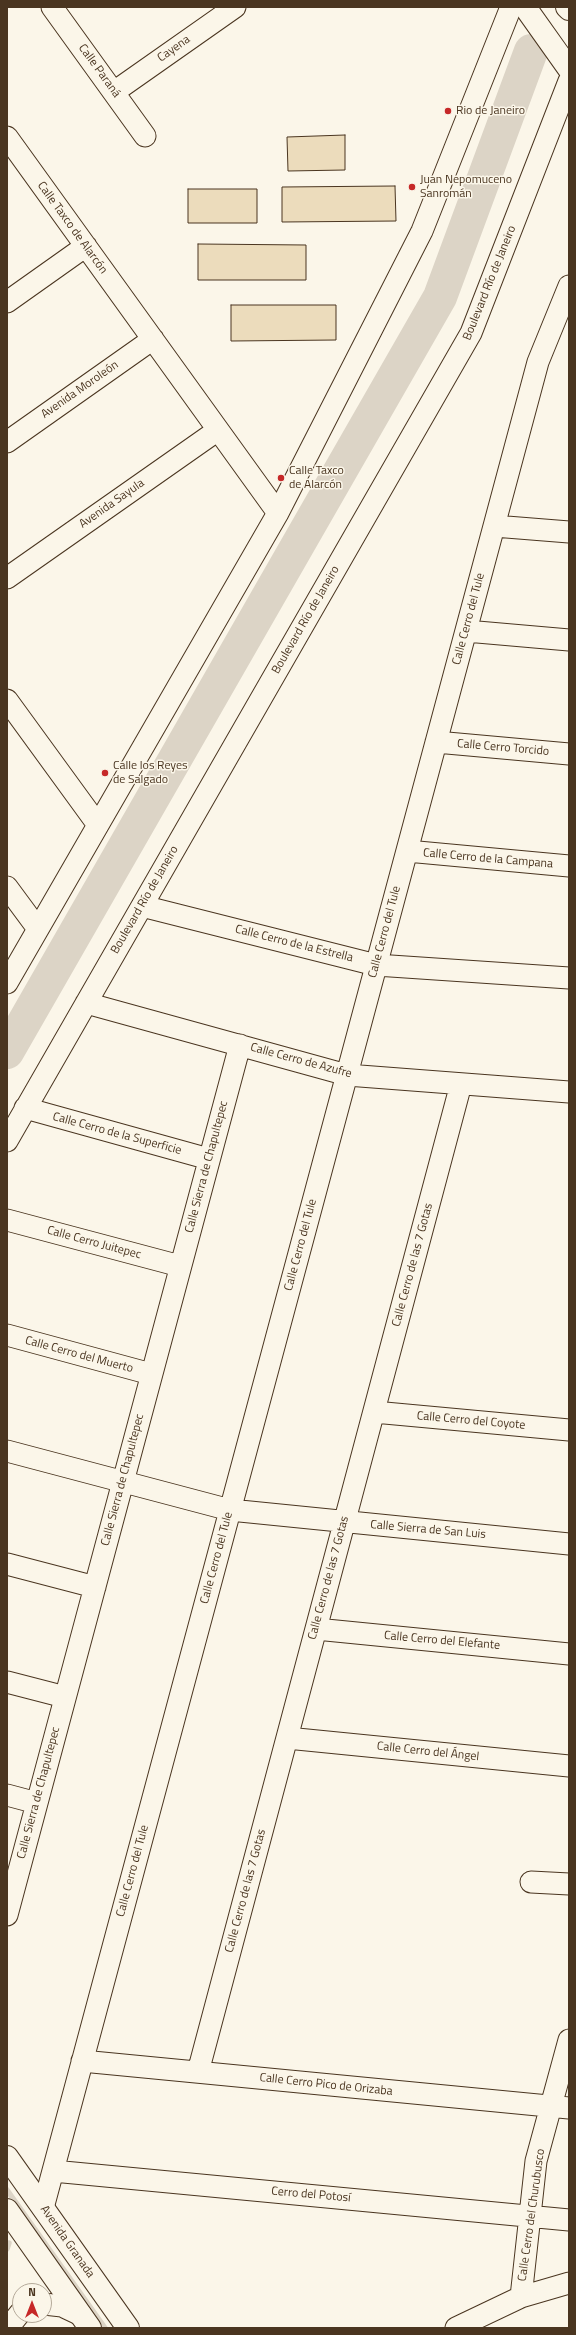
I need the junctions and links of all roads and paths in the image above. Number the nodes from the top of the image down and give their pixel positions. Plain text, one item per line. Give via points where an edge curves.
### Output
1 (52, 7) edge
2 (234, 7) edge
3 (511, 7) edge
4 (525, 7) edge
5 (567, 7) edge
6 (569, 10) edge
7 (569, 69) edge
8 (569, 81) edge
9 (114, 92) junction
10 (145, 136) dead end
11 (7, 137) edge
12 (14, 162) edge
13 (86, 246) junction
14 (569, 286) edge
15 (7, 302) edge
16 (153, 339) junction
17 (218, 430) junction
18 (7, 442) edge
19 (278, 513) junction
20 (494, 526) junction
21 (569, 532) edge
22 (7, 578) edge
23 (466, 631) junction
24 (569, 640) edge
25 (7, 700) edge
26 (436, 742) junction
27 (569, 754) edge
28 (98, 825) junction
29 (407, 851) junction
30 (569, 866) edge
31 (7, 887) edge
32 (142, 906) junction
33 (38, 930) junction
34 (376, 965) junction
35 (569, 978) edge
36 (7, 983) edge
37 (86, 1002) junction
38 (240, 1045) junction
39 (347, 1075) junction
40 (461, 1084) junction
41 (569, 1092) edge
42 (26, 1108) junction
43 (7, 1140) edge
44 (209, 1159) junction
45 (7, 1220) edge
46 (180, 1266) junction
47 (7, 1336) edge
48 (152, 1374) junction
49 (374, 1412) junction
50 (569, 1430) edge
51 (7, 1451) edge
52 (123, 1482) junction
53 (230, 1510) junction
54 (344, 1522) junction
55 (569, 1544) edge
56 (7, 1564) edge
57 (95, 1587) junction
58 (316, 1629) junction
59 (569, 1654) edge
60 (7, 1682) edge
61 (65, 1697) junction
62 (287, 1738) junction
63 (569, 1766) edge
64 (7, 1796) edge
65 (37, 1803) junction
66 (531, 1882) dead end
67 (569, 1884) edge
68 (7, 1915) edge
69 (569, 2040) edge
70 (82, 2061) junction
71 (198, 2072) junction
72 (560, 2107) edge
73 (7, 2157) edge
74 (53, 2171) junction
75 (43, 2208) junction
76 (7, 2210) edge
77 (530, 2216) junction
78 (569, 2220) edge
79 (569, 2283) edge
80 (521, 2298) junction
81 (52, 2305) edge
82 (86, 2321) edge
83 (128, 2328) edge
84 (456, 2328) edge

1 - 9 street, Calle Paraná
2 - 9 street, Cayena
3 - 19 street via 422,232
4 - 7 main road
5 - 6 main road
8 - 32 street, Boulevard Río de Janeiro via 471,332
9 - 10 street, Calle Paraná
11 - 12 street, Calle Taxco de Alarcón
12 - 13 street, Calle Taxco de Alarcón
13 - 15 street
13 - 16 street, Calle Taxco de Alarcón
14 - 20 street, Calle Cerro del Tule via 538,362
16 - 17 street, Calle Taxco de Alarcón
16 - 18 street, Avenida Moroleón
17 - 19 street, Calle Taxco de Alarcón
17 - 22 street, Avenida Sayula
19 - 28 street
20 - 21 street
20 - 23 street, Calle Cerro del Tule
23 - 24 street
23 - 26 street, Calle Cerro del Tule
25 - 28 street
26 - 27 street, Calle Cerro Torcido
26 - 29 street, Calle Cerro del Tule
28 - 33 street
29 - 30 street, Calle Cerro de la Campana
29 - 34 street, Calle Cerro del Tule
31 - 33 street
32 - 34 street, Calle Cerro de la Estrella
32 - 37 street, Boulevard Río de Janeiro
33 - 36 street
34 - 35 street, Calle Cerro de la Estrella
34 - 39 street, Calle Cerro del Tule
37 - 38 street, Calle Cerro de Azufre
37 - 42 street, Boulevard Río de Janeiro
38 - 39 street, Calle Cerro de Azufre
38 - 44 street, Calle Sierra de Chapultepec
39 - 40 street, Calle Cerro de Azufre
39 - 53 street, Calle Cerro del Tule
40 - 41 street, Calle Cerro de Azufre
40 - 49 street, Calle Cerro de las 7 Gotas
42 - 43 street, Boulevard Río de Janeiro
42 - 44 street, Calle Cerro de la Superficie
44 - 46 street, Calle Sierra de Chapultepec
45 - 46 street, Calle Cerro Juitepec
46 - 48 street, Calle Sierra de Chapultepec
47 - 48 street, Calle Cerro del Muerto
48 - 52 street, Calle Sierra de Chapultepec
49 - 50 street, Calle Cerro del Coyote
49 - 54 street, Calle Cerro de las 7 Gotas
51 - 52 street, Calle Sierra de San Luis
52 - 53 street, Calle Sierra de San Luis
52 - 57 street, Calle Sierra de Chapultepec
53 - 54 street, Calle Sierra de San Luis
53 - 70 street, Calle Cerro del Tule
54 - 55 street, Calle Sierra de San Luis
54 - 58 street, Calle Cerro de las 7 Gotas
56 - 57 street
57 - 61 street, Calle Sierra de Chapultepec
58 - 59 street, Calle Cerro del Elefante
58 - 62 street, Calle Cerro de las 7 Gotas
60 - 61 street
61 - 65 street, Calle Sierra de Chapultepec
62 - 63 street, Calle Cerro del Ángel
62 - 71 street, Calle Cerro de las 7 Gotas
64 - 65 street
65 - 68 street, Calle Sierra de Chapultepec
66 - 67 street
69 - 72 street, Calle Cerro del Churubusco
70 - 71 street, Calle Cerro Pico de Orizaba
70 - 74 street, Calle Cerro del Tule
71 - 72 street, Calle Cerro Pico de Orizaba
72 - 77 street, Calle Cerro del Churubusco via 536,2161
73 - 75 main road, Avenida Granada
74 - 75 street, Calle Cerro del Tule
74 - 77 street, Cerro del Potosí
75 - 83 main road, Avenida Granada
76 - 82 main road
77 - 78 street, Cerro del Potosí
77 - 80 street, Calle Cerro del Churubusco
79 - 80 street
80 - 84 street
81 - 82 street via 62,2306

